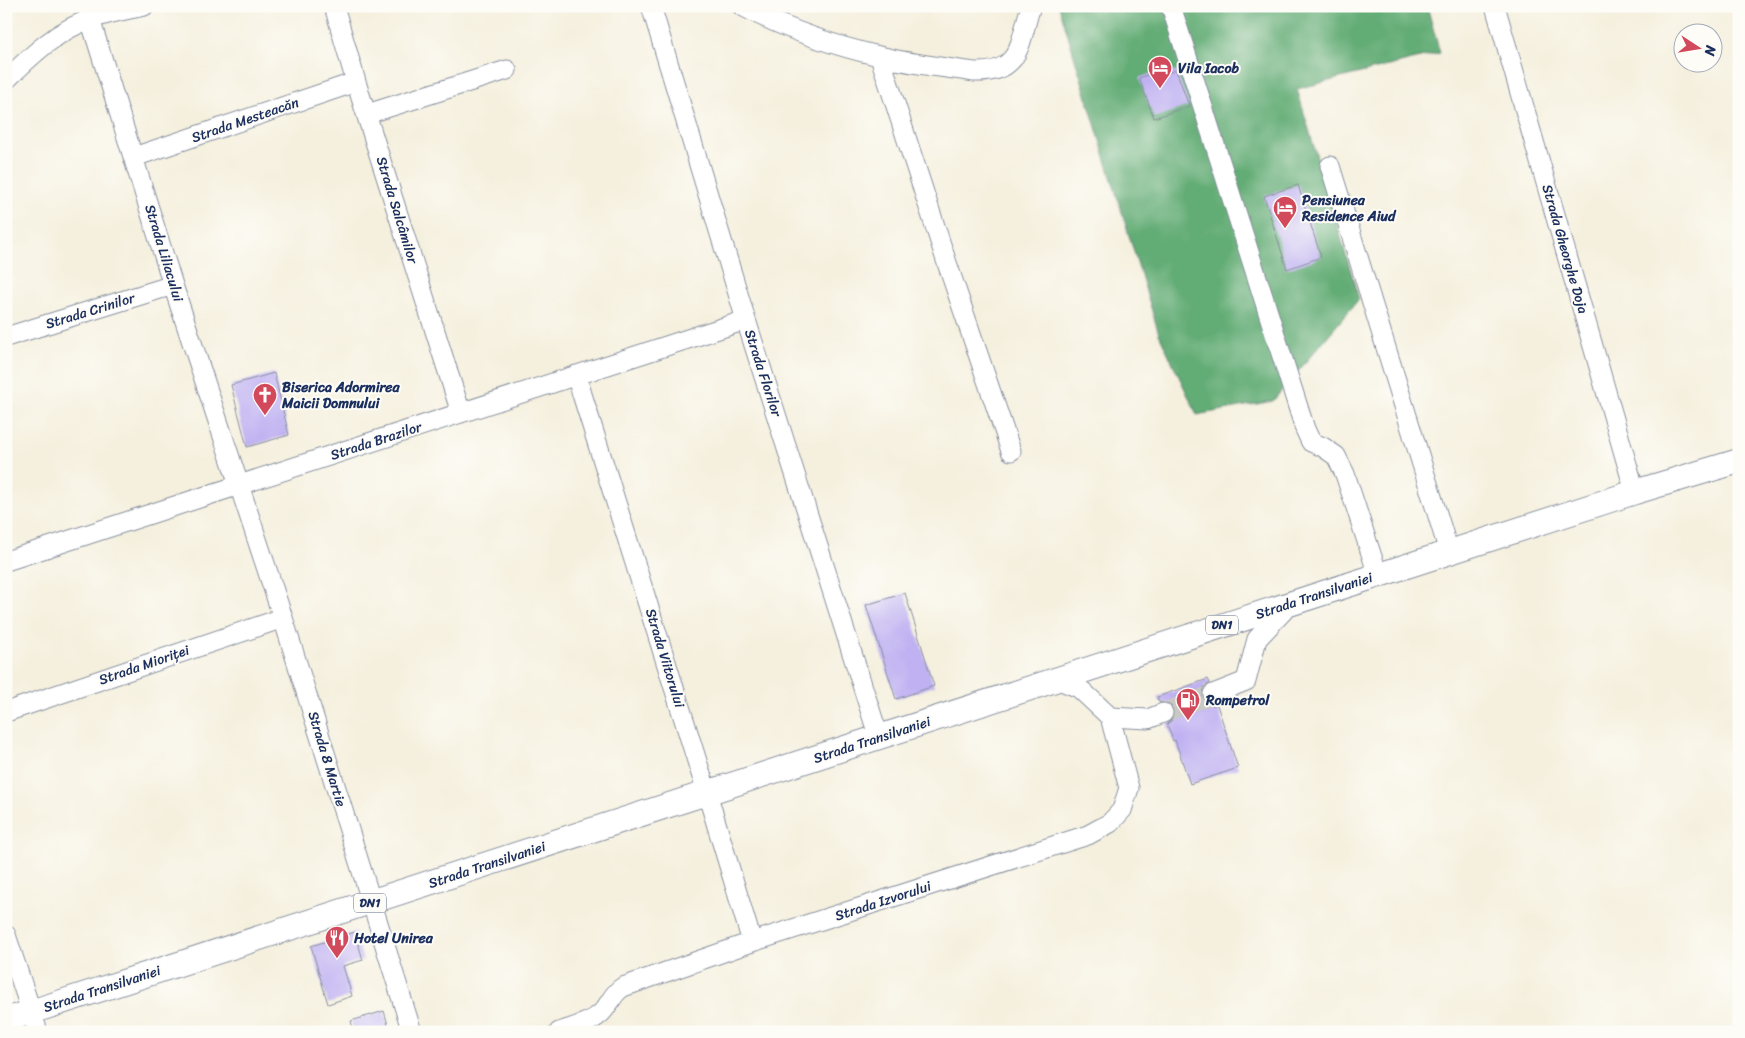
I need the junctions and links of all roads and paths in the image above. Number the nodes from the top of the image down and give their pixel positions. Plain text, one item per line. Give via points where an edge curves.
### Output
1 (144, 6) edge
2 (334, 6) edge
3 (651, 6) edge
4 (742, 6) edge
5 (1031, 6) edge
6 (1171, 6) edge
7 (1495, 6) edge
8 (89, 13) edge
9 (880, 57) junction
10 (507, 70) dead end
11 (6, 80) edge
12 (356, 82) junction
13 (367, 114) junction
14 (134, 157) junction
15 (1330, 166) dead end
16 (173, 285) junction
17 (746, 320) junction
18 (6, 337) edge
19 (576, 375) junction
20 (461, 413) junction
21 (1011, 451) dead end
22 (1739, 461) edge
23 (240, 486) junction
24 (1635, 492) junction
25 (1449, 552) junction
26 (8, 556) edge
27 (1378, 575) junction
28 (1290, 604) junction
29 (283, 618) junction
30 (1056, 679) junction
31 (1213, 694) tunnel mouth
32 (6, 712) edge
33 (1163, 713) tunnel mouth
34 (1110, 717) junction
35 (879, 738) junction
36 (707, 793) junction
37 (372, 902) junction
38 (6, 935) edge
39 (752, 942) junction
40 (6, 1020) edge
41 (35, 1022) edge
42 (412, 1032) edge
43 (559, 1032) edge

1 - 8 street
2 - 12 street, Strada Salcâmilor
3 - 17 street, Strada Florilor
4 - 9 street via 788,28
5 - 9 street via 1016,54 1000,70 974,72
6 - 27 street via 1305,429 1310,442 1336,456 1345,474
7 - 24 street, Strada Gheorghe Doja
8 - 11 street via 34,53
8 - 14 street, Strada Liliacului
9 - 21 street
10 - 13 street
12 - 13 street, Strada Salcâmilor
12 - 14 street, Strada Mesteacăn
13 - 20 street, Strada Salcâmilor
14 - 16 street, Strada Liliacului
15 - 25 street
16 - 18 street, Strada Crinilor
16 - 23 street, Strada Liliacului
17 - 19 street, Strada Brazilor
17 - 35 street, Strada Florilor
19 - 20 street, Strada Brazilor
19 - 36 street, Strada Viitorului
20 - 23 street, Strada Brazilor
22 - 24 main road, Strada Transilvaniei / DN1
23 - 26 street, Strada Brazilor
23 - 29 street, Strada 8 Martie
24 - 25 main road, Strada Transilvaniei / DN1
25 - 27 main road, Strada Transilvaniei / DN1
27 - 28 main road, Strada Transilvaniei / DN1
28 - 30 main road, Strada Transilvaniei / DN1
28 - 31 street via 1257,639 1246,681
29 - 32 street, Strada Mioriței
29 - 37 street, Strada 8 Martie
30 - 34 street via 1079,688
30 - 35 main road, Strada Transilvaniei / DN1
33 - 34 street via 1148,718
34 - 39 street, Strada Izvorului via 1129,788 1122,810 1110,823 1088,835
35 - 36 main road, Strada Transilvaniei / DN1
36 - 37 main road, Strada Transilvaniei / DN1
36 - 39 street, Strada Viitorului
37 - 41 main road, Strada Transilvaniei / DN1
37 - 42 street, Strada 8 Martie
38 - 41 street
39 - 43 street, Strada Izvorului via 623,986 615,991 601,1014
40 - 41 main road, Strada Transilvaniei / DN1

